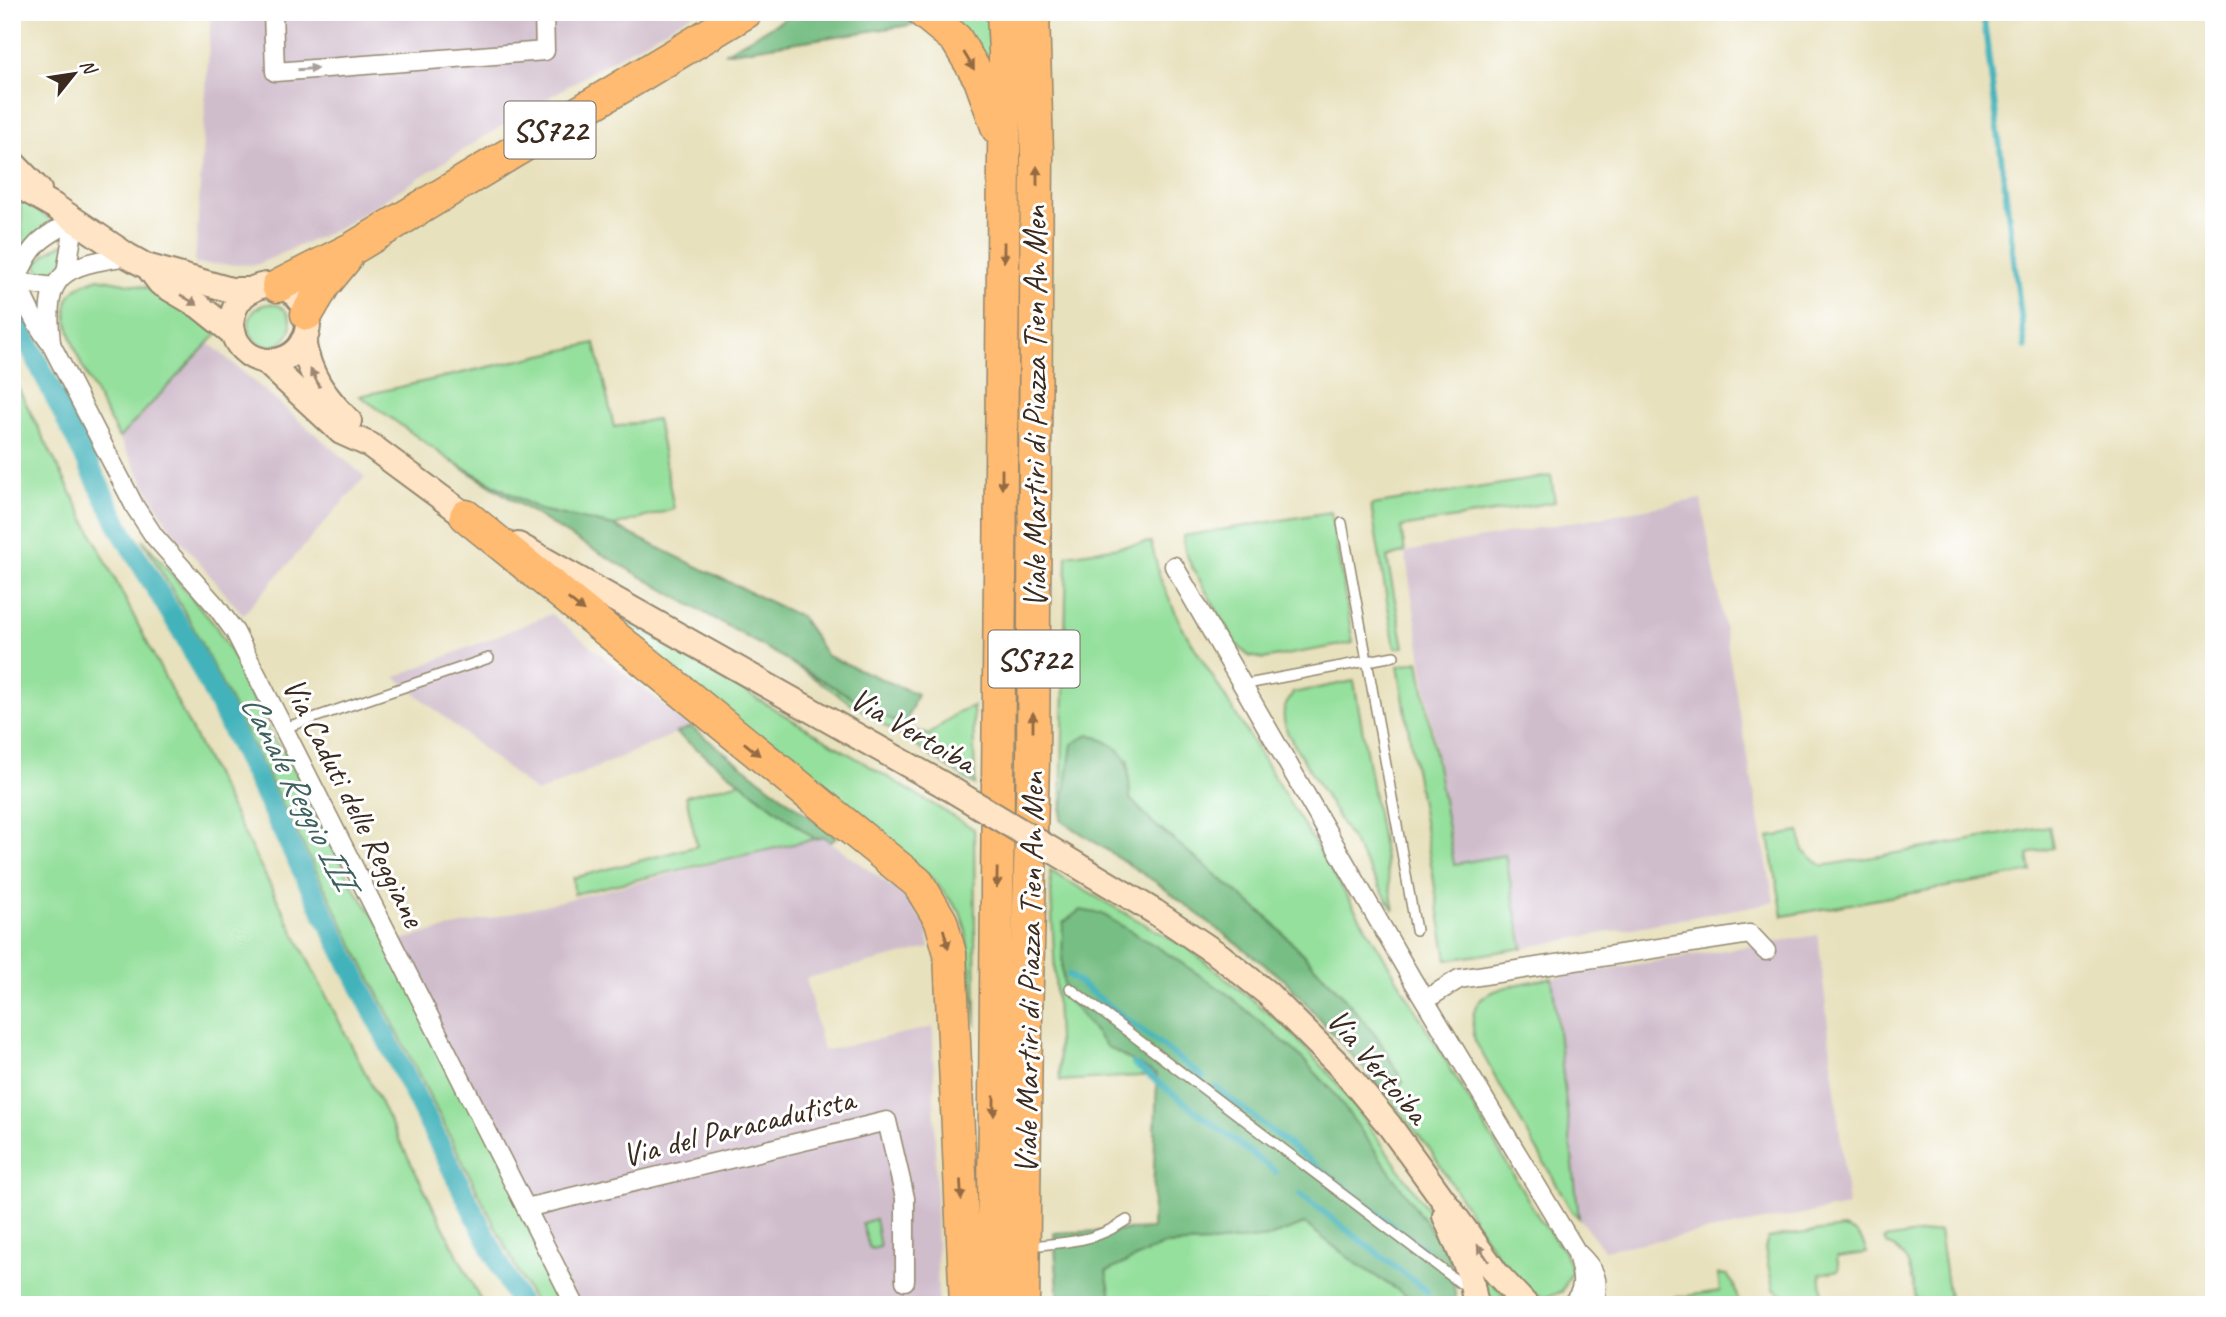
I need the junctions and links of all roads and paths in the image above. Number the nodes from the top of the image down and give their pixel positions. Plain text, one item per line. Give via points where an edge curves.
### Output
1 (273, 12) edge
2 (746, 12) edge
3 (923, 12) edge
4 (1003, 12) edge
5 (1033, 12) edge
6 (545, 13) edge
7 (1005, 148) junction
8 (12, 162) edge
9 (12, 182) edge
10 (54, 206) junction
11 (75, 220) junction
12 (355, 247) junction
13 (12, 259) edge
14 (137, 261) junction
15 (66, 272) junction
16 (16, 282) junction
17 (54, 287) junction
18 (265, 288) junction
19 (305, 328) junction
20 (234, 334) junction
21 (51, 344) junction
22 (265, 361) junction
23 (370, 445) junction
24 (466, 516) junction
25 (1342, 523) dead end
26 (1174, 566) dead end
27 (1394, 656) dead end
28 (489, 658) dead end
29 (1367, 661) junction
30 (1242, 685) junction
31 (284, 728) junction
32 (1416, 930) dead end
33 (1766, 951) dead end
34 (1070, 988) dead end
35 (1424, 1000) junction
36 (1026, 1018) junction
37 (1434, 1190) junction
38 (526, 1208) junction
39 (1127, 1220) dead end
40 (1041, 1245) junction
41 (1576, 1251) junction
42 (905, 1281) dead end
43 (1476, 1300) edge
44 (575, 1305) edge
45 (967, 1305) edge
46 (993, 1305) edge
47 (1023, 1305) edge
48 (1042, 1305) edge
49 (1526, 1305) edge
50 (1570, 1305) edge
51 (1594, 1305) edge

1 -> 6 street via 275,72 545,51
2 - 12 highway, SS722
3 -> 7 highway, SS722 via 956,38 980,79
4 - 7 highway, Viale Martiri di Piazza Tien An Men / SS722
36 -> 5 highway, Viale Martiri di Piazza Tien An Men / SS722 via 1033,748 1037,153
7 -> 46 highway, Viale Martiri di Piazza Tien An Men / SS722
8 - 10 main road, Via Vertoiba
9 - 10 main road, Via Vertoiba
10 - 11 main road, Via Vertoiba
11 - 14 main road, Via Vertoiba
11 - 15 street, Via Caduti delle Reggiane
11 - 16 street via 38,241
12 - 18 highway, SS722
12 - 19 highway, SS722 via 324,285
13 - 16 street, Via Caduti delle Reggiane
14 - 15 street via 95,261
14 - 18 main road, Via Vertoiba via 221,288
14 -> 20 main road, Via Vertoiba via 160,283
15 - 17 street, Via Caduti delle Reggiane
16 - 17 street
16 - 21 street, Via Caduti delle Reggiane
17 - 21 street, Via Caduti delle Reggiane via 47,312
18 - 19 main road, Via Vertoiba via 296,296
18 - 20 main road via 242,298 232,321
19 - 22 main road via 297,351 277,361
23 -> 19 main road, Via Vertoiba via 314,380
20 - 22 main road, Via Vertoiba via 245,352
21 - 31 street, Via Caduti delle Reggiane via 135,507 234,632
22 - 23 main road, Via Vertoiba via 341,432
23 - 24 main road, Via Vertoiba
24 - 37 main road, Via Vertoiba, bridge via 944,785 1219,955 1292,1016 1366,1096
24 -> 45 highway via 918,883 941,920 950,954
25 - 29 lane
26 - 30 street, Via Vertoiba
27 - 29 lane
28 - 31 lane
29 - 30 lane
29 - 32 lane
30 - 35 street, Via Vertoiba
31 - 38 street, Via Caduti delle Reggiane
33 - 35 street via 1751,933 1459,979
34 - 43 lane
35 - 41 street, Via Vertoiba
36 - 40 highway, SS722 via 1042,1107
36 - 47 highway, Viale Martiri di Piazza Tien An Men / SS722
37 - 43 main road, Via Vertoiba
49 -> 37 main road, Via Vertoiba
38 - 42 street, Via del Paracadutista via 887,1121 905,1198
38 - 44 street, Via Caduti delle Reggiane
39 - 40 lane via 1107,1234
40 - 48 highway, SS722
41 - 50 street, Via Vertoiba via 1584,1279 1578,1298
41 - 51 street, Via Vertoiba via 1593,1267 1597,1279

